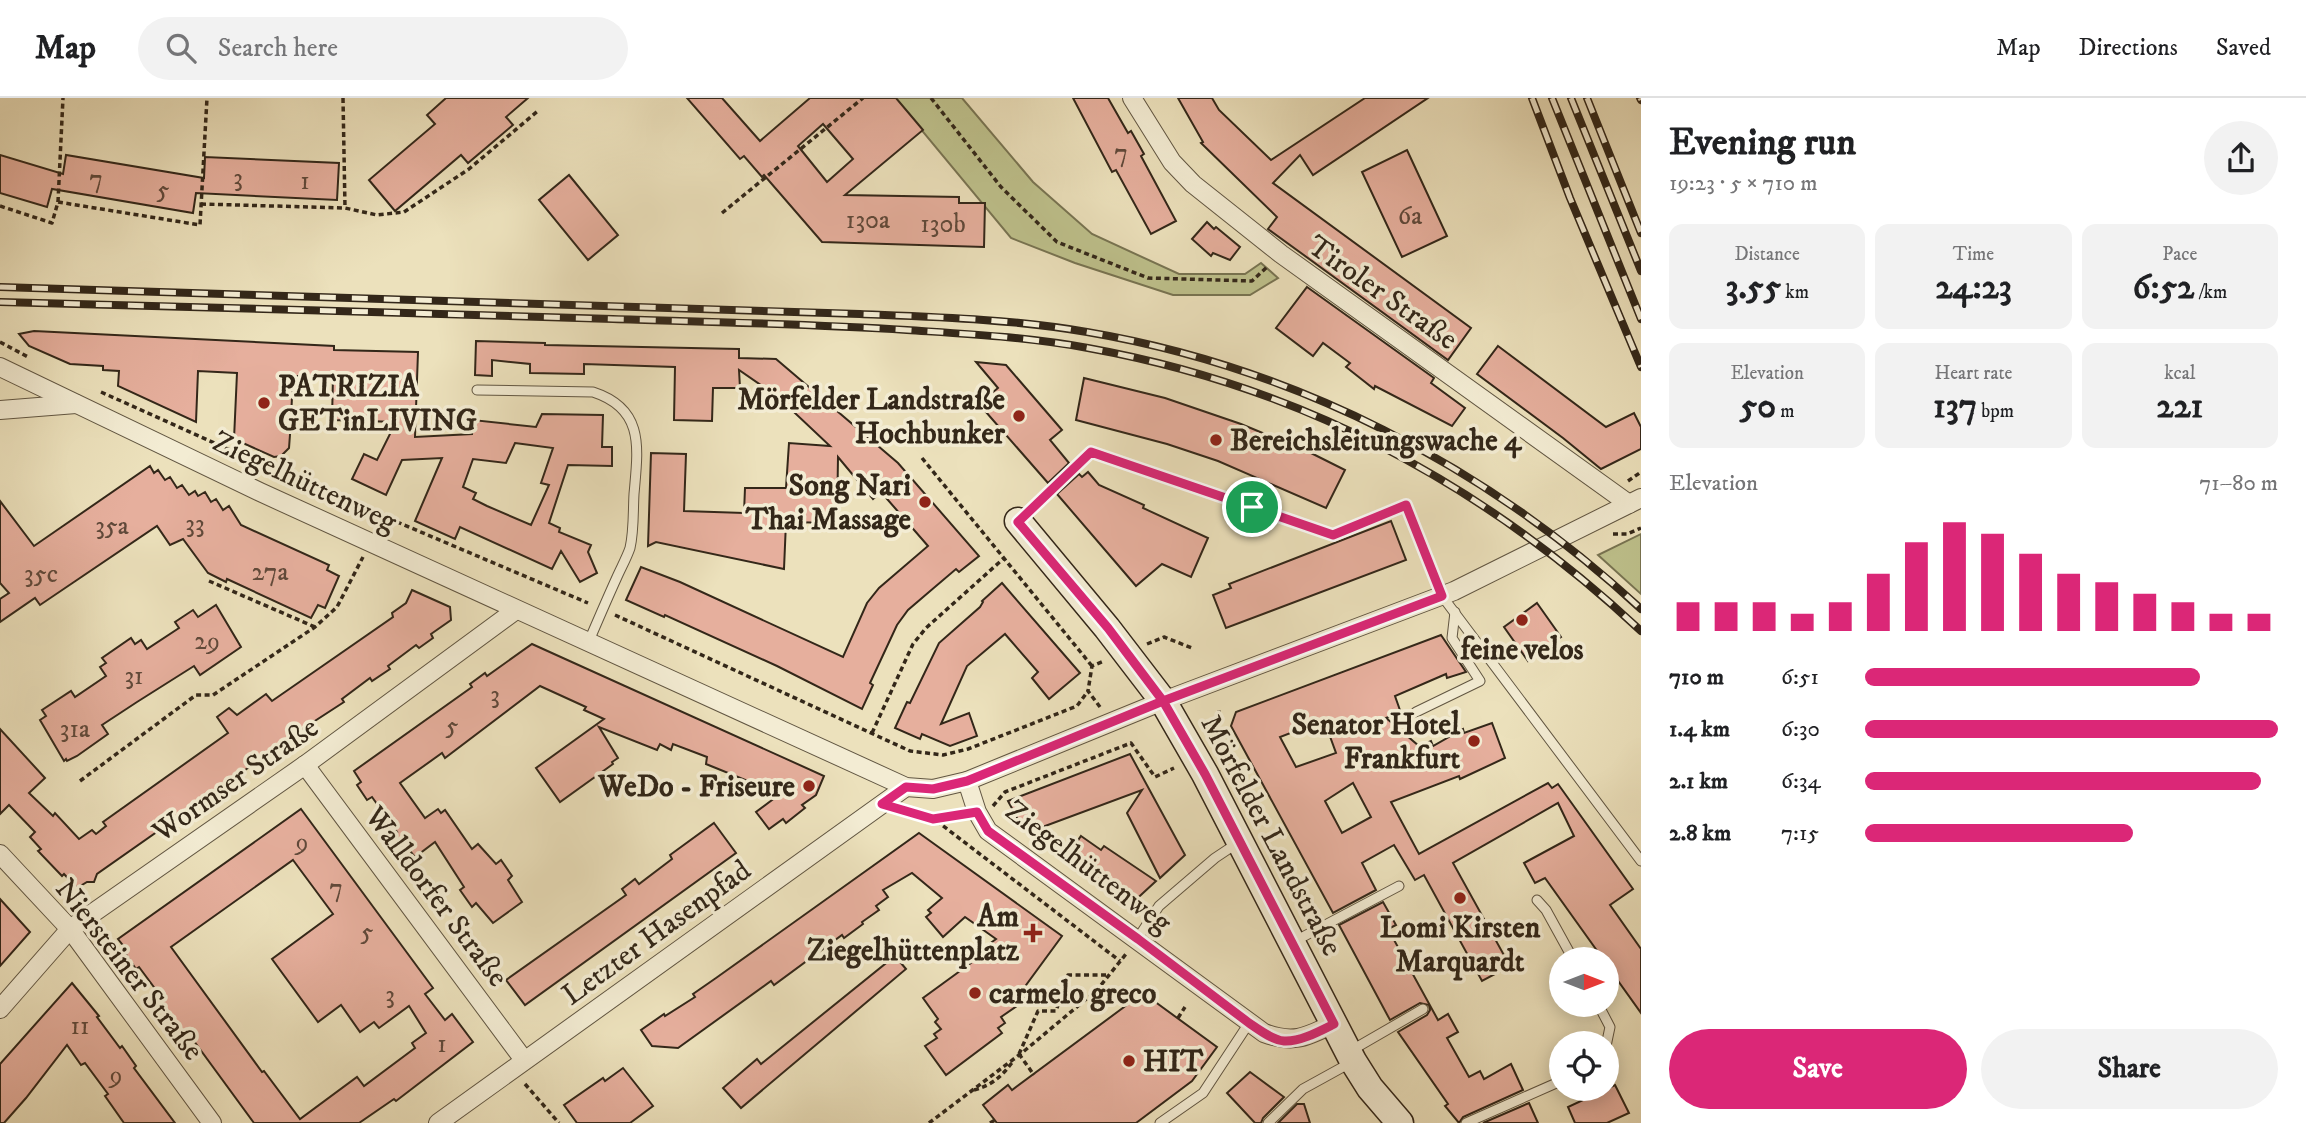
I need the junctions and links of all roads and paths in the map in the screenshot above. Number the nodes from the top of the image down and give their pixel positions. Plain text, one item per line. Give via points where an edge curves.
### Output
1 (62, 98) edge
2 (207, 98) edge
3 (343, 98) edge
4 (863, 98) edge
5 (931, 98) edge
6 (1132, 98) edge
7 (539, 110) dead end
8 (58, 202) junction
9 (201, 204) junction
10 (0, 206) edge
11 (345, 208) junction
12 (722, 214) dead end
13 (1282, 254) junction
14 (0, 342) edge
15 (37, 361) dead end
16 (0, 367) edge
17 (477, 390) dead end
18 (98, 391) dead end
19 (76, 404) junction
20 (0, 410) edge
21 (922, 458) dead end
22 (1635, 501) edge
23 (1018, 522) joint
24 (370, 543) junction
25 (1003, 559) junction
26 (209, 581) dead end
27 (1442, 596) junction
28 (516, 610) junction
29 (603, 610) junction
30 (1455, 612) junction
31 (315, 627) junction
32 (589, 641) junction
33 (1092, 666) dead end
34 (1088, 691) dead end
35 (1163, 701) junction
36 (1219, 708) dead end
37 (1416, 712) dead end
38 (872, 733) junction
39 (1196, 758) junction
40 (305, 765) junction
41 (80, 781) dead end
42 (967, 781) junction
43 (906, 787) junction
44 (882, 804) junction
45 (977, 812) junction
46 (933, 819) junction
47 (1240, 841) junction
48 (0, 853) edge
49 (1641, 860) edge
50 (1399, 886) dead end
51 (1537, 901) dead end
52 (70, 929) junction
53 (1138, 939) junction
54 (1292, 943) junction
55 (1566, 947) edge
56 (1120, 961) junction
57 (1109, 975) junction
58 (1185, 1007) dead end
59 (0, 1009) edge
60 (1423, 1009) dead end
61 (1178, 1018) dead end
62 (1249, 1023) junction
63 (1334, 1024) junction
64 (1019, 1054) junction
65 (1351, 1056) junction
66 (518, 1065) junction
67 (1034, 1075) dead end
68 (1549, 1086) edge
69 (995, 1119) dead end
70 (212, 1123) edge
71 (438, 1123) edge
72 (559, 1123) edge
73 (929, 1123) edge
74 (990, 1123) edge
75 (1160, 1123) edge
76 (1268, 1123) edge
77 (1400, 1123) edge
78 (1466, 1123) edge

1 - 8 path
2 - 9 path
3 - 11 path
4 - 12 path
5 - 13 path via 1001,187 1057,242 1148,278 1252,281
6 - 13 street, Tiroler Straße via 1172,162 1193,184
7 - 11 path via 469,169 404,212 377,215
8 - 9 path via 200,225
8 - 10 path via 52,223
9 - 11 path
13 - 22 street, Tiroler Straße
14 - 15 path
16 - 19 street, Ziegelhüttenweg
17 - 29 lane via 593,392 616,402 632,422 637,454 630,548
18 - 29 path
19 - 20 street
19 - 24 street, Ziegelhüttenweg
21 - 25 path
22 - 27 street
23 - 27 lane via 1091,452 1333,535 1406,505
23 - 35 main road, Mörfelder Landstraße
24 - 28 street, Ziegelhüttenweg
24 - 31 path via 337,607
25 - 33 path
25 - 38 path via 913,644
26 - 31 path
27 - 30 lane
27 - 35 street
28 - 32 street, Ziegelhüttenweg
28 - 40 street, Wormser Straße
29 - 32 lane
29 - 38 path
30 - 37 lane via 1452,638 1480,681
30 - 49 lane
31 - 41 path via 213,695 196,695
32 - 43 street, Ziegelhüttenweg
34 - 38 path via 1077,706 943,755 910,751
35 - 39 main road, Mörfelder Landstraße
35 - 42 street
36 - 39 path via 1219,745
39 - 45 path via 1155,777 1131,743 1005,792 995,805
39 - 47 main road, Mörfelder Landstraße
40 - 52 street, Wormser Straße
40 - 66 street, Walldorfer Straße
42 - 43 street, Ziegelhüttenweg via 933,789
42 - 45 street, Ziegelhüttenweg
43 - 44 street, Letzter Hasenpfad
44 - 46 path
44 - 66 street, Letzter Hasenpfad
45 - 46 path
45 - 53 street, Ziegelhüttenweg via 988,831
46 - 56 path
47 - 53 lane via 1159,906
47 - 54 main road, Mörfelder Landstraße
48 - 52 street, Niersteiner Straße
50 - 54 lane
51 - 55 lane
52 - 59 street, Wormser Straße
52 - 70 street, Niersteiner Straße
53 - 56 path
53 - 62 street, Ziegelhüttenweg
54 - 63 main road, Mörfelder Landstraße
56 - 57 path
57 - 64 path
57 - 64 path via 1068,975 1056,1011 1038,1011
58 - 61 path
60 - 65 lane
62 - 63 street, Ziegelhüttenweg via 1284,1041
62 - 75 lane via 1203,1093
63 - 65 main road, Mörfelder Landstraße
64 - 67 path
64 - 73 path
65 - 76 lane via 1303,1089
65 - 77 main road, Mörfelder Landstraße via 1370,1088
66 - 71 street, Letzter Hasenpfad
66 - 72 path
68 - 78 lane
69 - 74 path

